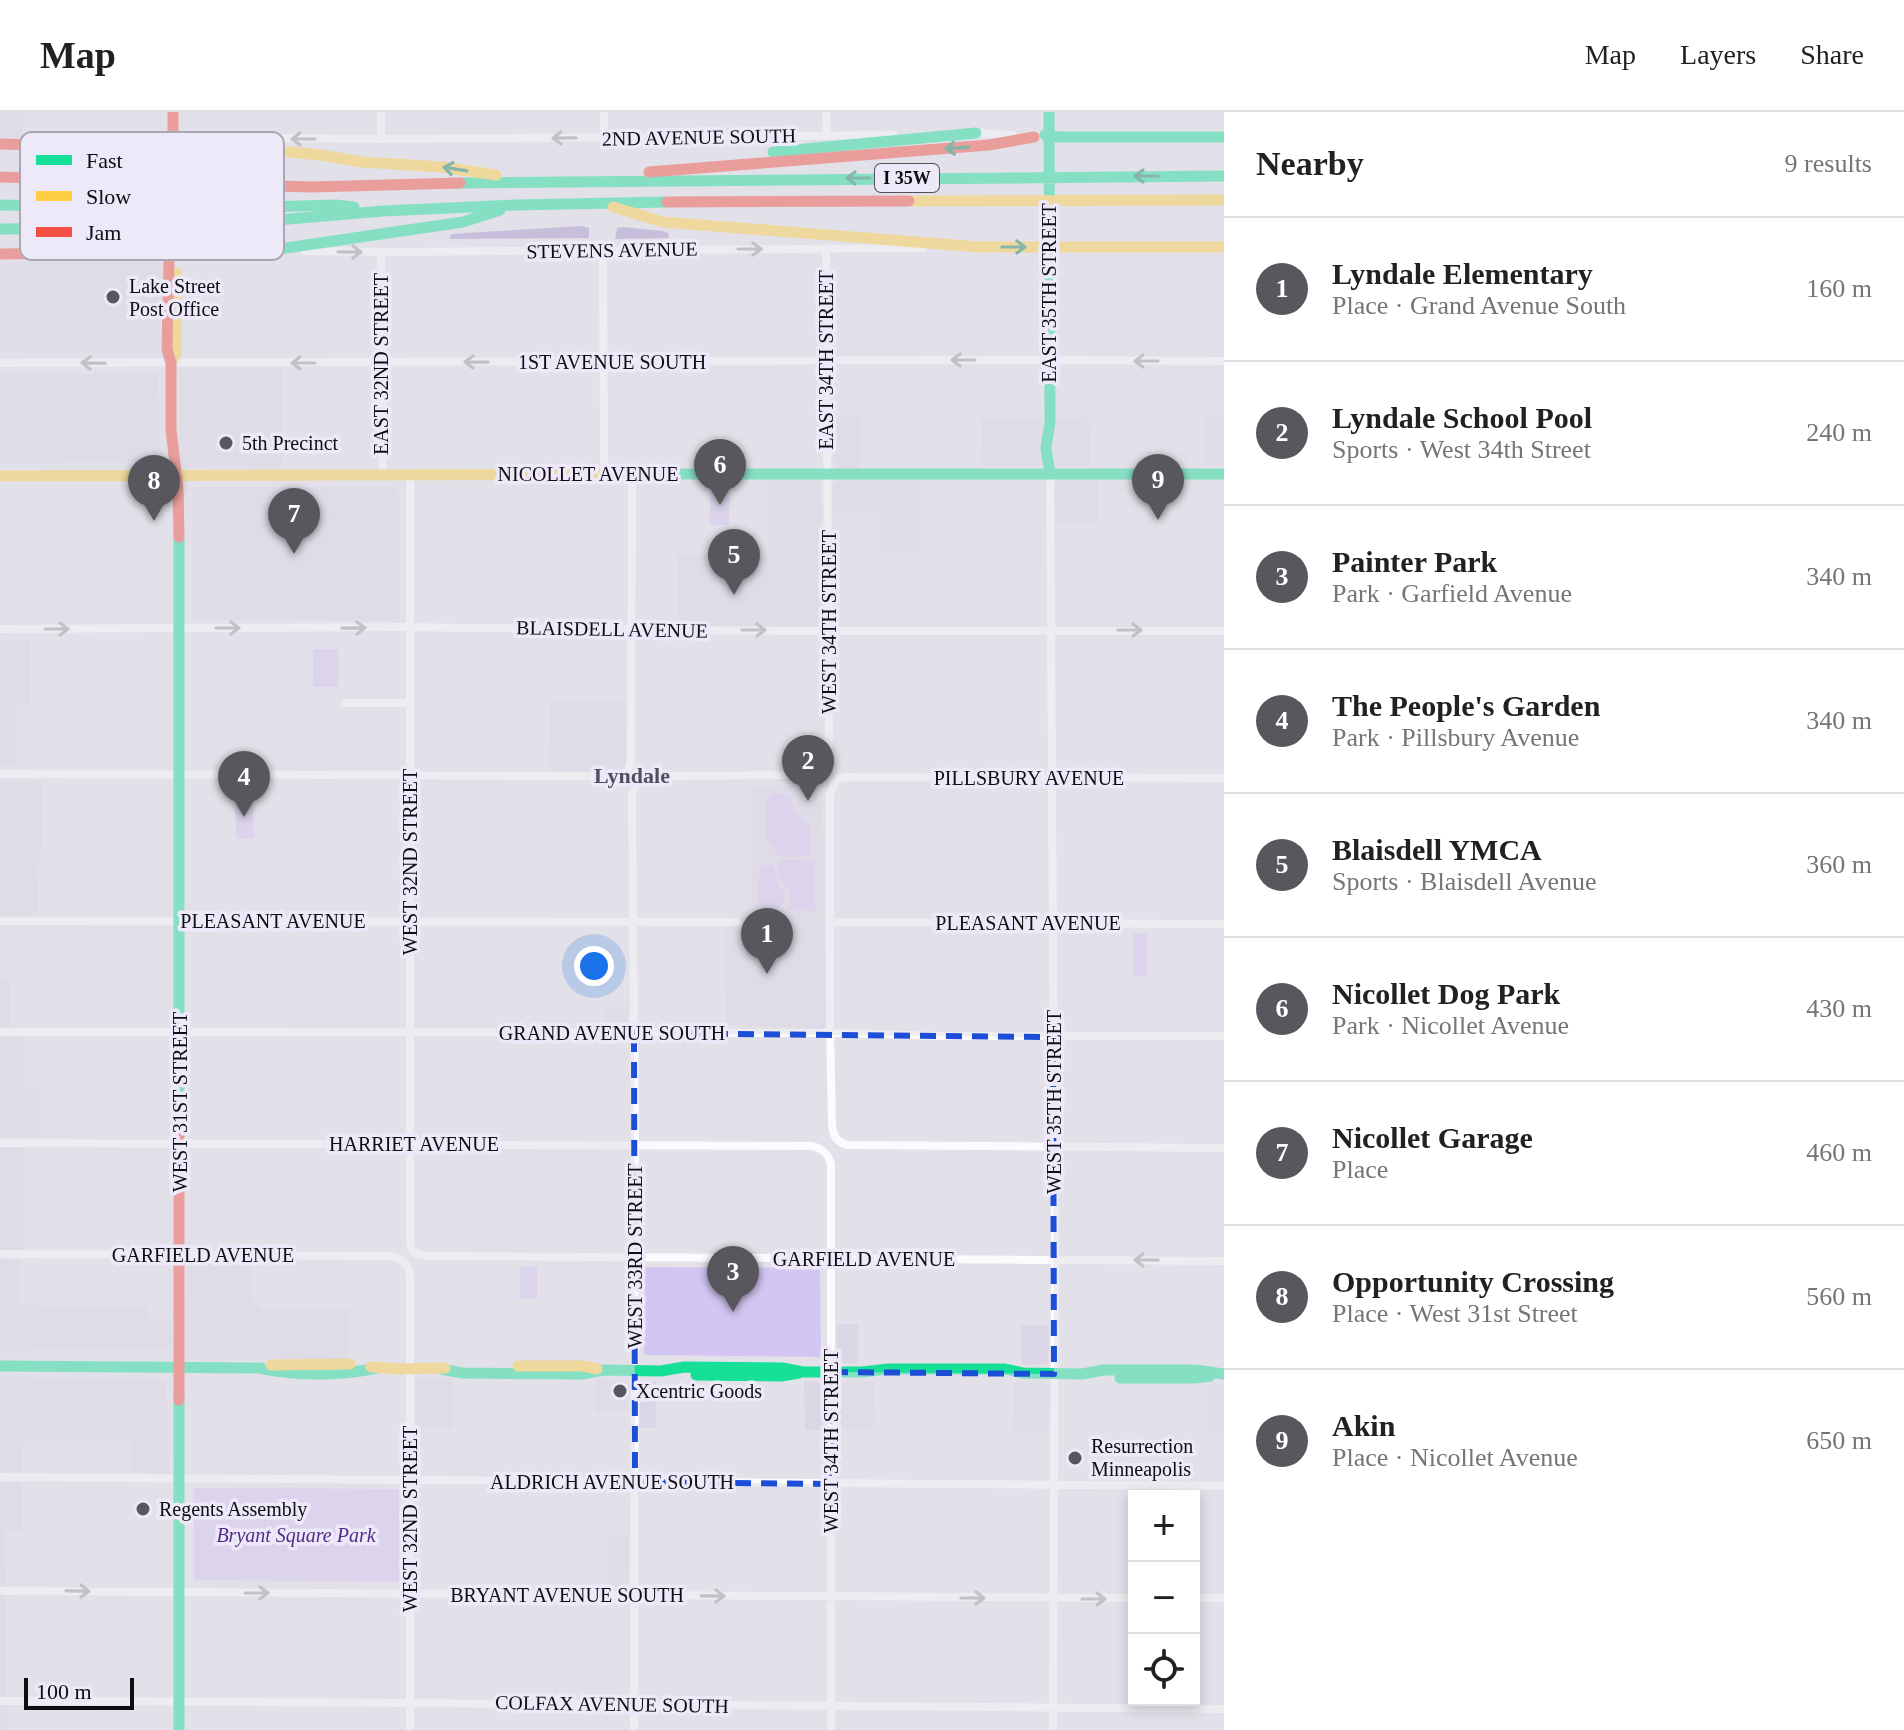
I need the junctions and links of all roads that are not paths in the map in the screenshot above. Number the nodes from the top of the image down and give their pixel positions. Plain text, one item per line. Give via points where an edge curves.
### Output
1 (381, 112) edge
2 (604, 112) edge
3 (826, 112) edge
4 (1049, 112) edge
5 (976, 133) junction
6 (827, 135) junction
7 (1049, 135) junction
8 (604, 137) junction
9 (1034, 137) junction
10 (1224, 137) edge
11 (381, 139) junction
12 (284, 141) edge
13 (0, 144) edge
14 (20, 144) edge
15 (284, 152) edge
16 (679, 168) junction
17 (1224, 176) edge
18 (0, 177) edge
19 (20, 178) edge
20 (590, 180) junction
21 (532, 181) junction
22 (284, 186) edge
23 (312, 187) junction
24 (284, 194) edge
25 (0, 199) edge
26 (1224, 200) edge
27 (17, 202) junction
28 (20, 202) edge
29 (601, 203) junction
30 (0, 205) edge
31 (284, 205) edge
32 (516, 205) junction
33 (383, 211) junction
34 (284, 219) edge
35 (0, 229) edge
36 (20, 230) edge
37 (979, 247) junction
38 (1049, 247) junction
39 (1224, 247) edge
40 (284, 248) edge
41 (826, 248) junction
42 (603, 249) junction
43 (284, 250) edge
44 (381, 252) junction
45 (169, 260) edge
46 (1050, 360) junction
47 (826, 361) junction
48 (1224, 361) edge
49 (0, 363) edge
50 (171, 363) junction
51 (381, 363) junction
52 (604, 363) junction
53 (827, 473) junction
54 (1054, 473) junction
55 (604, 474) junction
56 (632, 474) junction
57 (1224, 474) edge
58 (177, 475) junction
59 (383, 475) junction
60 (410, 475) junction
61 (0, 476) edge
62 (410, 627) junction
63 (0, 629) edge
64 (179, 629) junction
65 (632, 629) junction
66 (829, 630) junction
67 (1052, 631) junction
68 (1224, 631) edge
69 (345, 703) dead end
70 (410, 703) junction
71 (0, 774) edge
72 (180, 776) junction
73 (409, 776) junction
74 (1052, 778) junction
75 (1224, 778) edge
76 (637, 782) joint
77 (0, 921) edge
78 (180, 921) junction
79 (634, 921) junction
80 (410, 922) junction
81 (738, 922) dead end
82 (831, 922) junction
83 (1053, 923) junction
84 (1224, 924) edge
85 (0, 1032) edge
86 (180, 1032) junction
87 (410, 1032) junction
88 (634, 1033) junction
89 (830, 1033) junction
90 (1224, 1036) edge
91 (1053, 1037) junction
92 (0, 1143) edge
93 (180, 1143) junction
94 (410, 1144) junction
95 (635, 1145) junction
96 (1054, 1147) junction
97 (1224, 1148) edge
98 (827, 1153) joint
99 (411, 1248) joint
100 (0, 1254) edge
101 (179, 1255) junction
102 (634, 1257) junction
103 (832, 1258) junction
104 (1055, 1259) junction
105 (404, 1261) joint
106 (1224, 1261) edge
107 (0, 1366) edge
108 (179, 1367) junction
109 (410, 1369) junction
110 (635, 1370) junction
111 (832, 1372) junction
112 (1054, 1374) junction
113 (1219, 1374) edge
114 (0, 1477) edge
115 (179, 1478) junction
116 (410, 1481) junction
117 (635, 1482) junction
118 (831, 1484) junction
119 (1054, 1485) junction
120 (1224, 1486) edge
121 (0, 1591) edge
122 (179, 1593) junction
123 (410, 1593) junction
124 (634, 1595) junction
125 (831, 1597) junction
126 (1128, 1598) edge
127 (1200, 1598) edge
128 (1224, 1598) edge
129 (1054, 1599) junction
130 (179, 1700) junction
131 (0, 1701) edge
132 (410, 1702) junction
133 (634, 1704) junction
134 (830, 1707) junction
135 (1053, 1708) junction
136 (1224, 1709) edge
137 (179, 1730) edge
138 (410, 1730) edge
139 (634, 1730) edge
140 (831, 1730) edge
141 (1053, 1730) edge

1 - 11 street
2 - 8 street
3 - 6 street
4 - 7 main road, EAST 35TH STREET
5 - 6 street, 2ND AVENUE SOUTH
5 - 9 street, 2ND AVENUE SOUTH
5 - 16 main road via 782,151
6 - 8 street, 2ND AVENUE SOUTH
7 - 9 main road, 2ND AVENUE SOUTH
7 - 10 main road, 2ND AVENUE SOUTH
7 - 38 main road, EAST 35TH STREET
8 -> 11 street, 2ND AVENUE SOUTH
9 -> 16 main road via 989,145
11 -> 12 street, 2ND AVENUE SOUTH
13 - 14 main road, 2ND AVENUE SOUTH
21 -> 15 main road
16 - 20 main road
17 -> 20 main road, I 35W
18 - 19 main road, I 35W
20 - 21 main road, I 35W
21 - 23 main road, I 35W
22 - 23 main road, I 35W
23 - 24 main road
25 - 27 main road
26 - 29 main road, I 35W
27 - 28 main road
27 - 30 main road
29 - 32 main road, I 35W
29 - 37 main road via 663,222
31 - 33 main road
32 - 33 main road, I 35W
32 - 40 main road via 463,222
33 - 34 main road, I 35W
35 - 36 main road, I 35W
37 -> 38 main road, STEVENS AVENUE
37 - 41 street, STEVENS AVENUE
38 - 39 main road, STEVENS AVENUE
38 - 46 main road, EAST 35TH STREET
42 -> 41 street, STEVENS AVENUE
41 - 47 street, EAST 34TH STREET
42 - 44 street, STEVENS AVENUE
42 - 52 street
43 -> 44 street, STEVENS AVENUE
44 - 51 street, EAST 32ND STREET
45 - 50 main road, WEST 31ST STREET
46 -> 47 street, 1ST AVENUE SOUTH
48 -> 46 street, 1ST AVENUE SOUTH
46 - 54 main road, EAST 35TH STREET
47 - 52 street, 1ST AVENUE SOUTH
47 - 53 street, EAST 34TH STREET
50 -> 49 street, 1ST AVENUE SOUTH
51 -> 50 street, 1ST AVENUE SOUTH
50 - 58 main road, WEST 31ST STREET
52 -> 51 street, 1ST AVENUE SOUTH
51 - 59 street, EAST 32ND STREET
52 - 55 street
53 - 54 main road, NICOLLET AVENUE
53 - 56 main road, NICOLLET AVENUE
53 - 66 street, WEST 34TH STREET
54 - 57 main road, NICOLLET AVENUE
54 - 67 street, WEST 35TH STREET
55 - 56 main road, NICOLLET AVENUE
55 - 60 main road, NICOLLET AVENUE
56 - 65 street
58 - 59 main road, NICOLLET AVENUE
58 - 61 main road, NICOLLET AVENUE
58 - 64 main road, WEST 31ST STREET
59 - 60 main road, NICOLLET AVENUE
60 - 62 street, WEST 32ND STREET
64 -> 62 street, BLAISDELL AVENUE
62 - 65 street, BLAISDELL AVENUE
62 - 70 street, WEST 32ND STREET
63 -> 64 street, BLAISDELL AVENUE
64 - 72 main road, WEST 31ST STREET
65 -> 66 street, BLAISDELL AVENUE
65 - 73 street via 628,772
66 - 67 street, BLAISDELL AVENUE
66 - 76 street, WEST 34TH STREET via 827,771 645,776
67 -> 68 street, BLAISDELL AVENUE
67 - 74 street, WEST 35TH STREET
69 - 70 street
70 - 73 street, WEST 32ND STREET
71 - 72 street
72 - 73 street
72 - 78 main road, WEST 31ST STREET
73 - 80 street, WEST 32ND STREET
74 - 75 street, PILLSBURY AVENUE
74 - 82 street, PILLSBURY AVENUE via 842,777 830,794
74 - 83 street, WEST 35TH STREET
76 - 79 street, WEST 33RD STREET via 632,795
77 - 78 street, PLEASANT AVENUE
78 - 80 street, PLEASANT AVENUE
78 - 86 main road, WEST 31ST STREET
79 - 80 street, PLEASANT AVENUE
79 - 81 street, PLEASANT AVENUE
79 - 88 street, WEST 33RD STREET
80 - 87 street, WEST 32ND STREET
82 - 83 street, PLEASANT AVENUE
82 - 89 street
83 - 84 street, PLEASANT AVENUE
83 - 91 street, WEST 35TH STREET
85 - 86 street, GRAND AVENUE SOUTH
86 - 87 street, GRAND AVENUE SOUTH
86 - 93 main road, WEST 31ST STREET
87 - 88 street, GRAND AVENUE SOUTH
87 - 94 street, WEST 32ND STREET
88 - 89 street, GRAND AVENUE SOUTH
88 - 95 street, WEST 33RD STREET
89 - 91 street, GRAND AVENUE SOUTH
89 - 96 street via 832,1124 838,1141
90 - 91 street, GRAND AVENUE SOUTH
91 - 96 street, WEST 35TH STREET
92 - 93 street, HARRIET AVENUE
93 - 94 street, HARRIET AVENUE
93 - 101 main road, WEST 31ST STREET
94 - 95 street, HARRIET AVENUE
94 - 99 street, WEST 32ND STREET
95 - 98 street, HARRIET AVENUE via 811,1146
95 - 102 street, WEST 33RD STREET
96 - 97 street
96 - 104 street, WEST 35TH STREET
98 - 103 street, WEST 34TH STREET
99 - 102 street, GARFIELD AVENUE via 428,1256
100 - 101 street, GARFIELD AVENUE
101 - 105 street, GARFIELD AVENUE via 390,1256
101 - 108 main road, WEST 31ST STREET
102 - 103 street, GARFIELD AVENUE
102 - 110 street, WEST 33RD STREET
103 - 104 street, GARFIELD AVENUE
103 - 111 street, WEST 34TH STREET
106 -> 104 street, GARFIELD AVENUE
104 - 112 street, WEST 35TH STREET
105 - 109 street, WEST 32ND STREET via 410,1275
107 - 108 main road
108 - 109 main road via 299,1364
108 - 115 main road, WEST 31ST STREET
109 - 110 main road
109 - 116 street, WEST 32ND STREET
110 - 111 main road
110 - 117 street, WEST 33RD STREET
111 - 112 main road via 1005,1369
111 - 118 street, WEST 34TH STREET
112 - 113 main road
112 - 119 street, WEST 35TH STREET
114 - 115 street, ALDRICH AVENUE SOUTH
115 - 116 street, ALDRICH AVENUE SOUTH
115 - 122 main road, WEST 31ST STREET
116 - 117 street, ALDRICH AVENUE SOUTH
116 - 123 street, WEST 32ND STREET
117 - 118 street, ALDRICH AVENUE SOUTH
117 - 124 street, WEST 33RD STREET
118 - 119 street, ALDRICH AVENUE SOUTH
118 - 125 street, WEST 34TH STREET
119 - 120 street, ALDRICH AVENUE SOUTH
119 - 129 street, WEST 35TH STREET
121 -> 122 street, BRYANT AVENUE SOUTH
122 -> 123 street, BRYANT AVENUE SOUTH
122 - 130 main road, WEST 31ST STREET
123 - 124 street, BRYANT AVENUE SOUTH
123 - 132 street, WEST 32ND STREET
124 -> 125 street, BRYANT AVENUE SOUTH
124 - 133 street, WEST 33RD STREET
125 -> 129 street, BRYANT AVENUE SOUTH
125 - 134 street, WEST 34TH STREET
129 -> 126 street, BRYANT AVENUE SOUTH
127 - 128 street
129 - 135 street, WEST 35TH STREET
130 - 131 street, COLFAX AVENUE SOUTH
130 - 132 street, COLFAX AVENUE SOUTH
130 - 137 main road, WEST 31ST STREET
132 - 133 street, COLFAX AVENUE SOUTH
132 - 138 street, WEST 32ND STREET
133 - 134 street, COLFAX AVENUE SOUTH
133 - 139 street, WEST 33RD STREET
134 - 135 street, COLFAX AVENUE SOUTH
134 - 140 street, WEST 34TH STREET
135 - 136 street, COLFAX AVENUE SOUTH
135 - 141 street, WEST 35TH STREET

